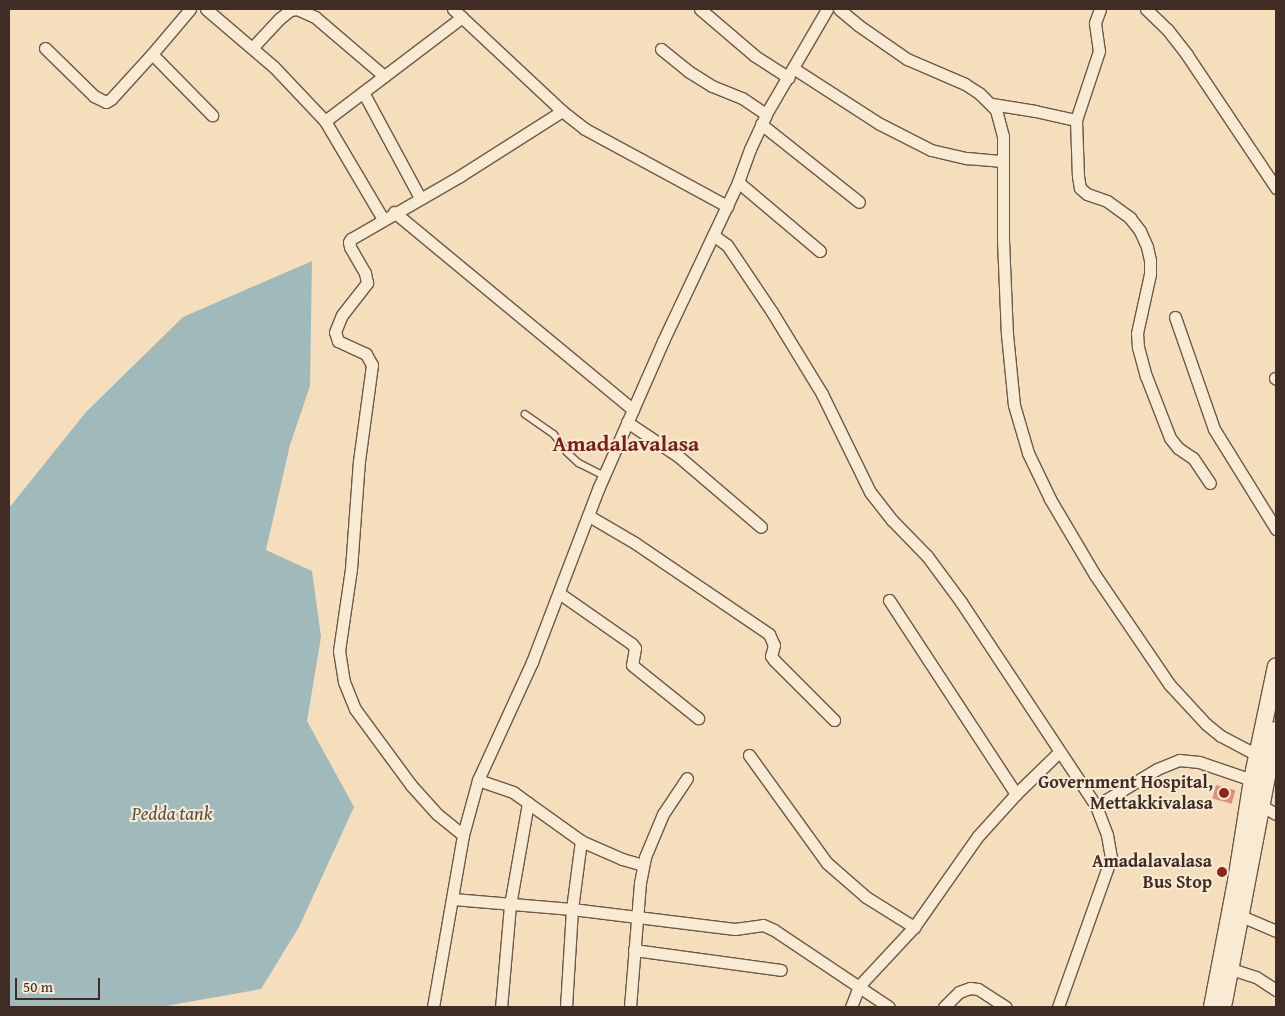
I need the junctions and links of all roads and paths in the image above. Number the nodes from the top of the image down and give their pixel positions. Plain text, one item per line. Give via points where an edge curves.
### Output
1 (190, 9) edge
2 (206, 9) edge
3 (453, 9) edge
4 (700, 9) edge
5 (827, 9) edge
6 (840, 9) edge
7 (1100, 9) edge
8 (1146, 9) edge
9 (462, 17) junction
10 (45, 48) dead end
11 (252, 48) junction
12 (661, 49) dead end
13 (152, 54) junction
14 (791, 73) junction
15 (384, 76) junction
16 (363, 92) junction
17 (992, 104) junction
18 (562, 111) junction
19 (212, 116) dead end
20 (764, 119) junction
21 (1076, 120) junction
22 (325, 121) junction
23 (1003, 161) junction
24 (738, 182) junction
25 (1276, 188) edge
26 (420, 198) junction
27 (859, 202) dead end
28 (727, 206) junction
29 (394, 212) junction
30 (383, 219) junction
31 (713, 235) junction
32 (820, 252) dead end
33 (1175, 317) dead end
34 (633, 410) junction
35 (525, 414) dead end
36 (627, 422) junction
37 (604, 476) junction
38 (1210, 483) dead end
39 (589, 516) junction
40 (761, 527) dead end
41 (1276, 529) edge
42 (559, 593) junction
43 (889, 600) dead end
44 (1276, 666) edge
45 (698, 718) dead end
46 (834, 720) dead end
47 (1276, 730) edge
48 (1059, 752) junction
49 (749, 754) dead end
50 (1257, 755) junction
51 (687, 778) dead end
52 (478, 780) junction
53 (1252, 780) junction
54 (1016, 794) junction
55 (528, 803) junction
56 (1096, 806) junction
57 (1269, 810) edge
58 (463, 835) junction
59 (581, 841) junction
60 (643, 865) junction
61 (453, 899) junction
62 (510, 905) junction
63 (572, 909) junction
64 (1241, 916) junction
65 (637, 917) junction
66 (914, 927) junction
67 (1276, 931) edge
68 (634, 950) junction
69 (781, 970) dead end
70 (1231, 970) junction
71 (859, 986) junction
72 (1276, 990) edge
73 (433, 1007) edge
74 (501, 1007) edge
75 (566, 1007) edge
76 (630, 1007) edge
77 (851, 1007) edge
78 (889, 1007) edge
79 (944, 1007) edge
80 (1006, 1007) edge
81 (1058, 1007) edge
82 (1212, 1007) edge
83 (1223, 1007) edge

1 - 13 street
2 - 11 street
3 - 9 street
4 - 14 street via 755,56
5 - 14 street
6 - 17 street via 908,59 965,84
7 - 21 street via 1095,23 1098,51
8 - 25 street via 1187,55
9 - 15 street
9 - 18 street
10 - 13 street via 94,96 106,102
11 - 15 street via 290,10 297,9 315,17
11 - 22 street
12 - 20 street via 712,86 742,98
13 - 19 street
14 - 20 street
14 - 23 street via 931,150
15 - 16 street
16 - 22 street
16 - 26 street
17 - 21 street
17 - 23 street via 1003,136
18 - 26 street
18 - 28 street via 585,129
20 - 24 street
20 - 27 street
21 - 38 street via 1080,188 1119,208 1140,231 1147,246 1150,274 1137,333 1146,376 1174,444 1193,458
22 - 30 street
23 - 50 street via 1007,334 1014,404 1028,453 1050,499 1095,575 1169,684 1206,724
24 - 28 street
24 - 32 street
26 - 29 street
28 - 31 street
29 - 30 street
29 - 34 street
30 - 58 street via 349,242 367,283 342,315 335,332 338,341 366,354 372,365 359,461 340,663 348,696 369,730 432,809
31 - 34 street
31 - 48 street via 727,245 777,320 822,394 870,492 961,602
33 - 41 street via 1214,430
34 - 36 street
35 - 37 lane via 554,434 579,463
36 - 37 street
36 - 40 street via 678,456
37 - 39 street
39 - 42 street
39 - 46 street via 769,634 774,645 771,656 774,660
42 - 45 street via 632,644 635,648 632,665
42 - 52 street via 532,662
43 - 54 street
44 - 50 main road
47 - 57 main road
48 - 54 street
48 - 56 street
49 - 66 street via 827,863 866,897
50 - 53 main road
51 - 60 street via 653,833
52 - 55 street via 513,792
52 - 58 street
53 - 56 street via 1199,762 1179,760 1157,769
53 - 82 main road
54 - 66 street via 978,836
55 - 59 street
55 - 62 street
56 - 81 street via 1108,835 1111,858
57 - 64 main road
58 - 61 street
59 - 60 street
59 - 63 street
60 - 65 street
61 - 62 street
61 - 73 street
62 - 63 street
62 - 74 street
63 - 65 street
63 - 75 street
64 - 67 street
64 - 70 main road
65 - 68 street
65 - 71 street via 735,930 763,925
66 - 71 street
68 - 69 street
68 - 76 street
70 - 72 street via 1256,977
70 - 83 main road
71 - 77 street
71 - 78 street
79 - 80 street via 959,992 970,988 978,989

